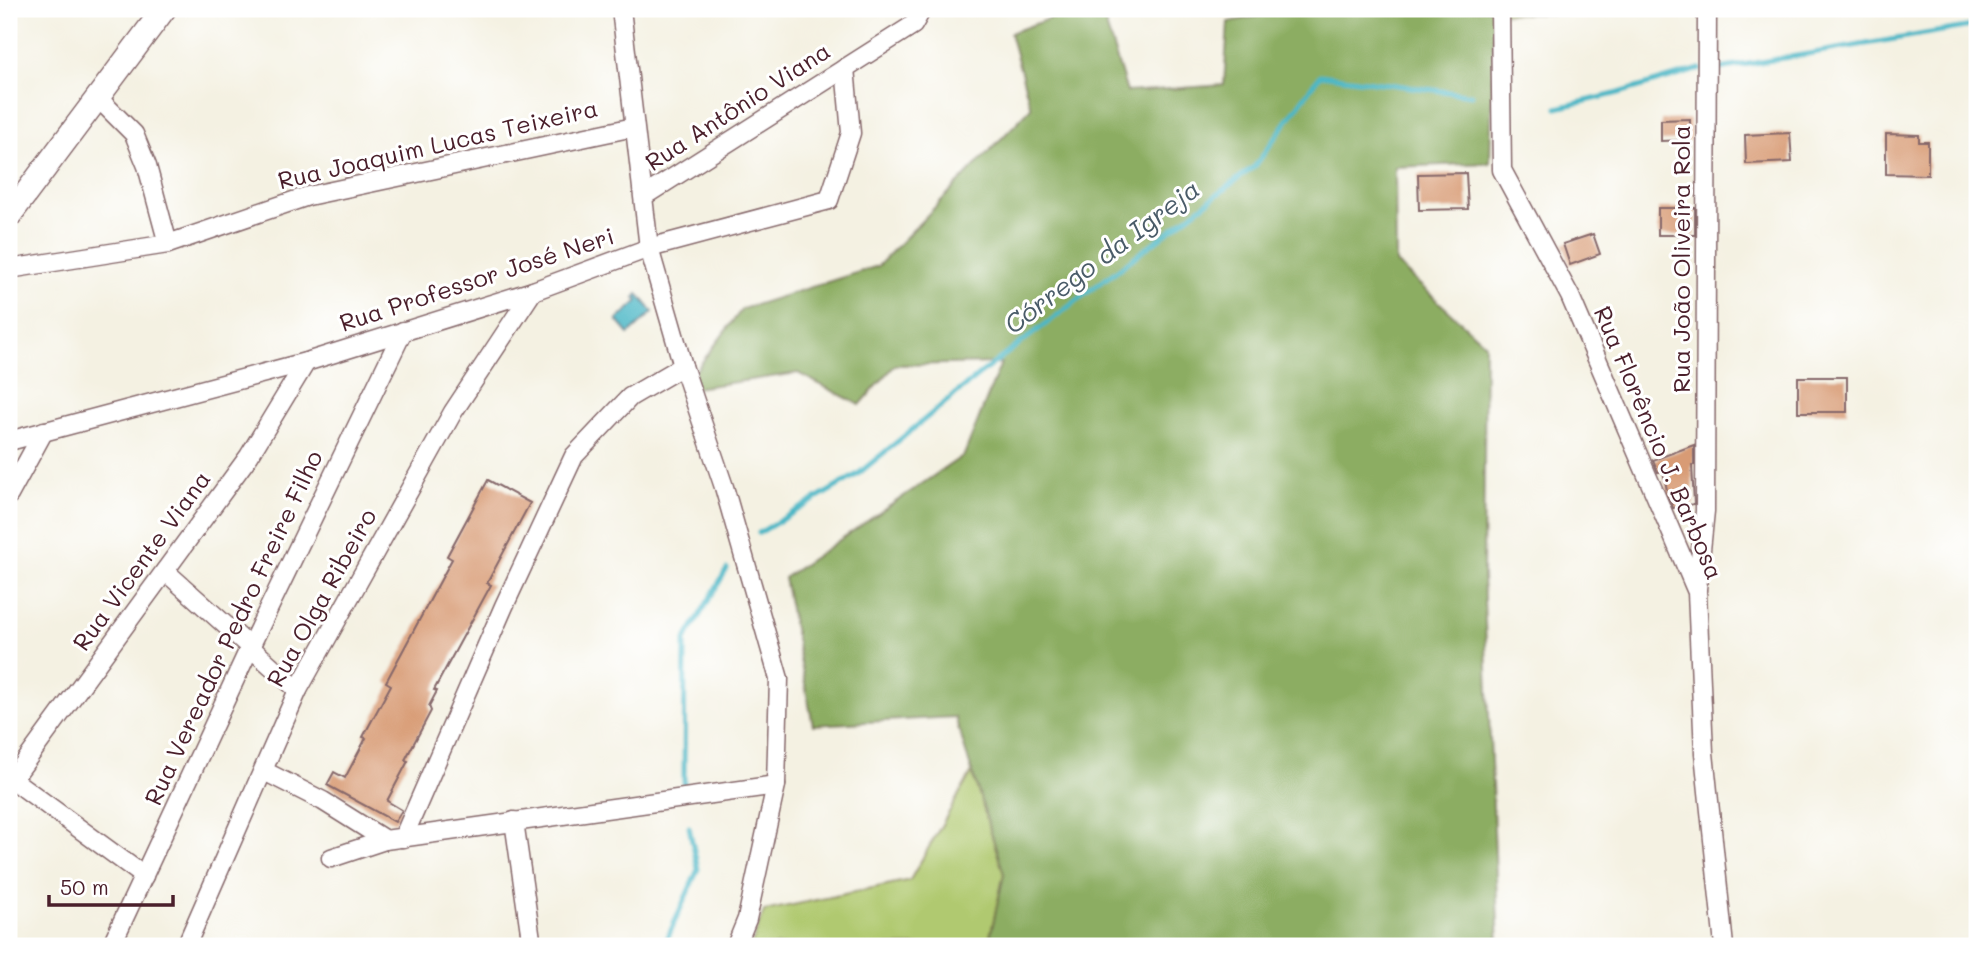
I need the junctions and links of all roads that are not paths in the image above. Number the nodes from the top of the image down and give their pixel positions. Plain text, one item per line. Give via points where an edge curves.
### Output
1 (164, 9) edge
2 (621, 9) edge
3 (922, 9) edge
4 (1500, 9) edge
5 (1707, 9) edge
6 (845, 68) junction
7 (98, 98) junction
8 (634, 127) junction
9 (644, 196) junction
10 (9, 216) edge
11 (168, 244) junction
12 (649, 248) junction
13 (9, 270) edge
14 (533, 291) junction
15 (403, 331) junction
16 (306, 362) junction
17 (683, 366) junction
18 (44, 431) junction
19 (9, 441) edge
20 (9, 495) edge
21 (165, 570) junction
22 (1697, 592) junction
23 (250, 647) junction
24 (298, 690) junction
25 (264, 771) junction
26 (10, 781) edge
27 (776, 785) junction
28 (514, 821) junction
29 (394, 839) junction
30 (331, 858) dead end
31 (144, 877) junction
32 (111, 946) edge
33 (186, 946) edge
34 (531, 946) edge
35 (736, 946) edge
36 (1724, 946) edge

1 - 7 main road
2 - 8 street
3 - 6 street, Rua Antônio Viana via 913,25
4 - 22 street, Rua Florêncio J. Barbosa via 1502,170 1570,296
5 - 22 street, Rua João Oliveira Rola via 1705,511
6 - 9 street, Rua Antônio Viana
6 - 12 street, Rua Professor José Neri via 851,133 829,200
7 - 10 main road
7 - 11 street via 134,134
8 - 9 street
8 - 11 street, Rua Joaquim Lucas Teixeira via 308,195
9 - 12 street
11 - 13 street, Rua Joaquim Lucas Teixeira
12 - 14 street, Rua Professor José Neri
12 - 17 street
14 - 15 street, Rua Professor José Neri
14 - 24 street, Rua Olga Ribeiro via 453,412
15 - 16 street, Rua Professor José Neri
15 - 23 street, Rua Vereador Pedro Freire Filho
16 - 18 street, Rua Professor José Neri
16 - 21 street, Rua Vicente Viana via 249,456
17 - 27 street via 724,487 779,679
17 - 29 street via 631,397 574,456
18 - 19 street, Rua Professor José Neri
18 - 20 street
21 - 23 street
21 - 26 street, Rua Vicente Viana
22 - 36 street, Rua Florêncio J. Barbosa via 1704,753
23 - 24 street
23 - 31 street, Rua Vereador Pedro Freire Filho
24 - 25 street, Rua Olga Ribeiro
25 - 29 street
25 - 33 street, Rua Olga Ribeiro
26 - 31 street
27 - 28 street
27 - 35 street via 747,919
28 - 29 street
28 - 34 street
29 - 30 street
31 - 32 street, Rua Vereador Pedro Freire Filho

